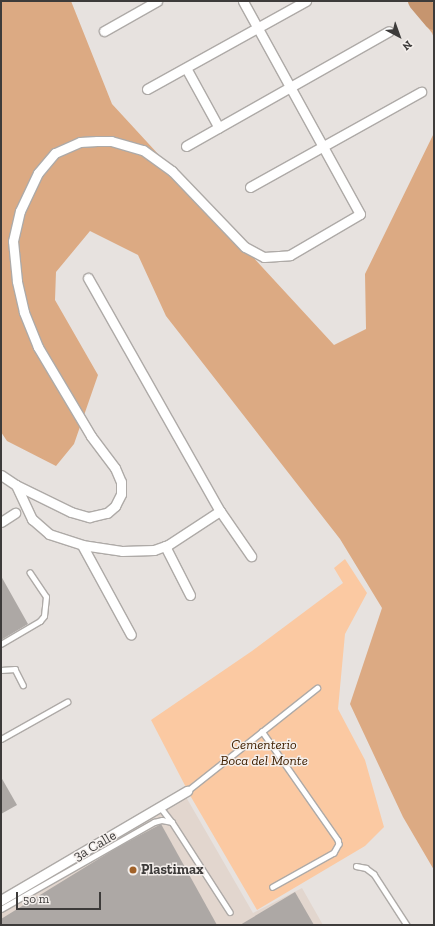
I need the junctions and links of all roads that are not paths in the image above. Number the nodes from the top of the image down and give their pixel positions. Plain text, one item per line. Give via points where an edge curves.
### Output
1 (157, 1) edge
2 (243, 1) edge
3 (306, 1) edge
4 (258, 28) junction
5 (104, 31) dead end
6 (389, 31) dead end
7 (186, 68) junction
8 (290, 87) junction
9 (147, 89) dead end
10 (421, 92) dead end
11 (219, 128) junction
12 (186, 146) dead end
13 (324, 146) junction
14 (250, 187) dead end
15 (88, 278) dead end
16 (1, 475) edge
17 (16, 486) junction
18 (220, 511) junction
19 (15, 513) dead end
20 (1, 522) edge
21 (82, 544) junction
22 (165, 546) junction
23 (251, 556) dead end
24 (30, 573) dead end
25 (190, 595) dead end
26 (131, 636) dead end
27 (1, 644) edge
28 (1, 670) edge
29 (24, 685) dead end
30 (317, 688) dead end
31 (67, 702) dead end
32 (262, 730) junction
33 (1, 739) edge
34 (187, 791) joint
35 (162, 808) junction
36 (172, 822) junction
37 (356, 866) dead end
38 (273, 887) dead end
39 (1, 900) edge
40 (1, 909) edge
41 (230, 912) dead end
42 (407, 925) edge

1 - 5 street
2 - 4 street
3 - 4 street
4 - 7 street
4 - 8 street
6 - 8 street
7 - 9 street
7 - 11 street
8 - 11 street
8 - 13 street
10 - 13 street
11 - 12 street
13 - 14 street
13 - 17 street via 360,214 317,240 281,257 251,252 172,171 143,150 112,141 96,141 66,147 47,160 26,196 15,229 13,256 20,299 38,347 87,430 115,468 122,489 115,506 107,513 95,517 71,512
15 - 18 street
16 - 17 street
17 - 21 street via 24,507 37,525 49,534
18 - 22 street
18 - 23 street
19 - 20 street
21 - 22 street via 122,551 154,550
21 - 26 street
22 - 25 street
24 - 27 lane via 46,596 44,616 40,621
28 - 29 lane via 14,669
30 - 32 lane
31 - 33 lane
32 - 34 lane
32 - 38 lane via 339,844 334,853
34 - 35 street, 3a Calle
35 - 36 lane
35 - 39 street, 3a Calle
36 - 40 lane via 154,822
36 - 41 lane
37 - 42 lane via 366,868 374,874

